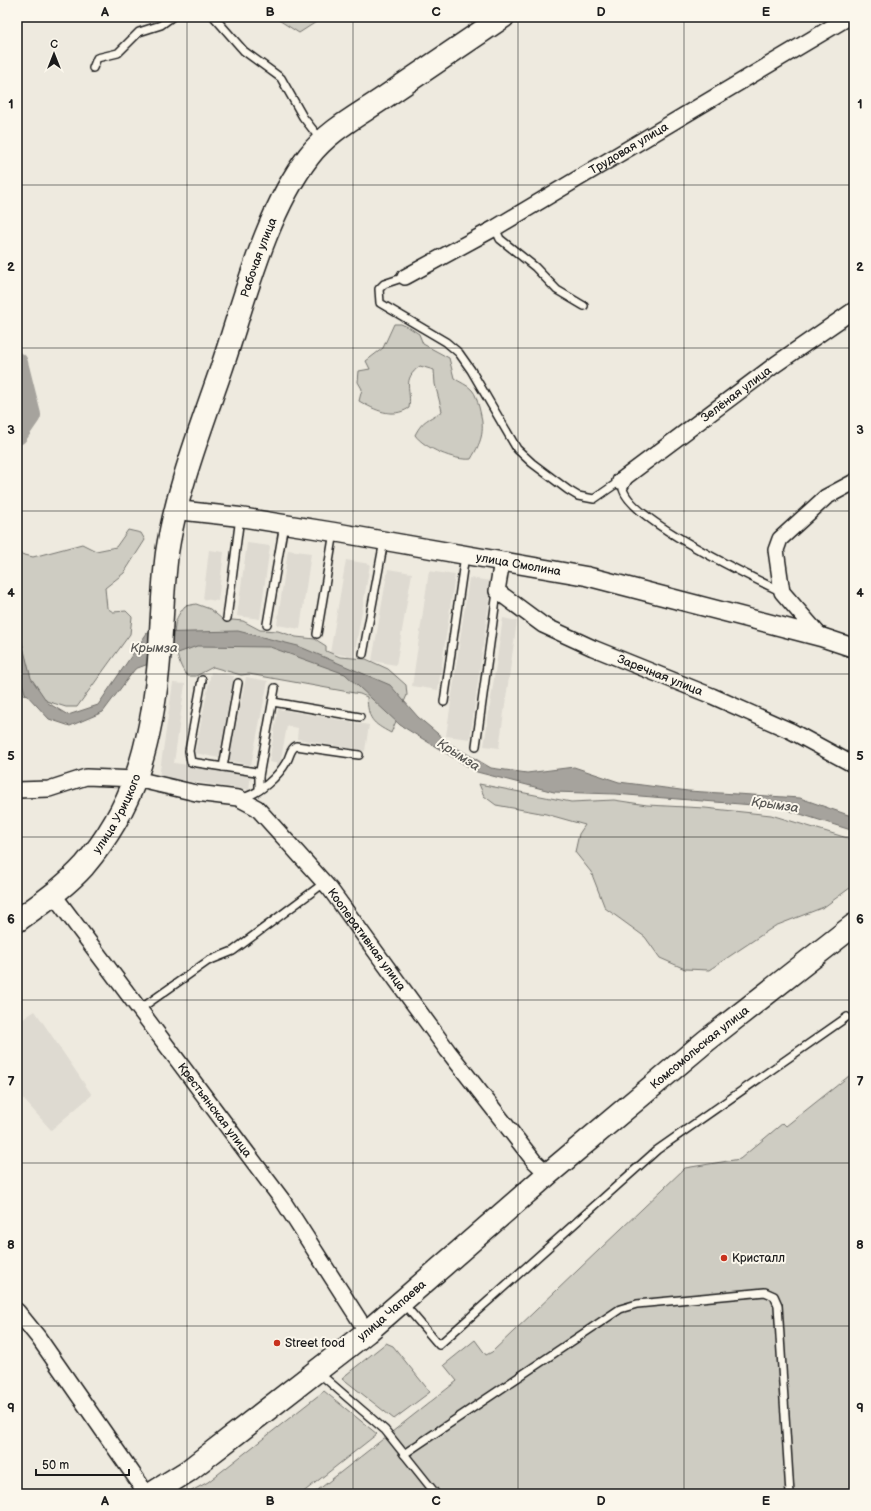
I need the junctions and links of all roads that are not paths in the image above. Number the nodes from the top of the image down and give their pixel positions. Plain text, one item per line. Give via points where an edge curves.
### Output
1 (172, 17) edge
2 (214, 17) edge
3 (503, 17) edge
4 (849, 17) edge
5 (93, 68) dead end
6 (323, 141) junction
7 (495, 228) junction
8 (406, 277) joint
9 (584, 306) dead end
10 (854, 310) edge
11 (626, 477) junction
12 (854, 482) edge
13 (177, 510) junction
14 (240, 517) junction
15 (284, 524) junction
16 (334, 532) junction
17 (384, 541) junction
18 (465, 555) junction
19 (502, 561) junction
20 (497, 591) junction
21 (782, 592) junction
22 (162, 596) joint
23 (227, 618) dead end
24 (267, 624) dead end
25 (317, 634) dead end
26 (820, 638) junction
27 (854, 648) edge
28 (363, 654) dead end
29 (202, 680) dead end
30 (238, 683) dead end
31 (275, 688) dead end
32 (272, 702) junction
33 (444, 702) dead end
34 (360, 717) dead end
35 (476, 746) dead end
36 (359, 755) dead end
37 (854, 764) edge
38 (223, 768) junction
39 (259, 776) junction
40 (136, 779) junction
41 (17, 790) edge
42 (259, 790) junction
43 (238, 798) junction
44 (324, 883) junction
45 (53, 894) junction
46 (17, 921) edge
47 (854, 925) edge
48 (140, 1009) junction
49 (847, 1017) dead end
50 (548, 1174) junction
51 (401, 1302) junction
52 (17, 1311) edge
53 (367, 1332) junction
54 (318, 1372) junction
55 (404, 1454) junction
56 (144, 1494) edge
57 (151, 1494) edge
58 (436, 1494) edge
59 (790, 1494) edge

1 - 5 lane via 161,25 140,32 118,53 97,58
2 - 6 lane via 244,51 282,78 303,117
3 - 6 main road, Рабочая улица
4 - 7 street, Трудовая улица
6 - 13 main road, Рабочая улица via 298,173 270,229 202,425
7 - 8 street, Трудовая улица
7 - 9 lane via 500,239 535,267 557,290
8 - 11 lane via 384,284 380,289 380,303 446,342 459,353 517,449 532,463 578,496 594,499
10 - 11 street, Зелёная улица via 776,364
11 - 21 lane via 623,489 625,497 648,516 721,562
12 - 21 street via 826,497 780,539 776,550
13 - 14 street, улица Смолина
13 - 22 main road, Рабочая улица via 168,549
14 - 15 street, улица Смолина
14 - 23 lane
15 - 16 street, улица Смолина
15 - 24 lane
16 - 17 street, улица Смолина
16 - 25 lane
17 - 18 street, улица Смолина
17 - 28 lane
18 - 19 street, улица Смолина
18 - 33 lane
19 - 20 street
19 - 26 street, улица Смолина via 586,576
20 - 35 lane
20 - 37 street, Заречная улица via 544,625 593,648 712,696
21 - 26 street
22 - 40 main road, улица Урицкого via 158,672 146,747
26 - 27 street, улица Смолина
29 - 38 lane via 189,755 191,762 196,764
30 - 38 lane
31 - 32 lane
32 - 34 lane
32 - 39 lane
36 - 42 lane via 296,746 286,763
38 - 39 lane via 256,772
39 - 42 lane
40 - 41 street, Кооперативная улица via 86,777 49,789
40 - 43 street, Кооперативная улица via 196,793
40 - 45 main road, улица Урицкого via 123,808 100,844 82,868
42 - 43 lane
43 - 44 street, Кооперативная улица via 257,808
44 - 48 lane via 233,951 208,961
44 - 50 street, Кооперативная улица via 448,1051 534,1160
45 - 46 main road, улица Урицкого
45 - 48 street, Крестьянская улица
47 - 50 main road, Комсомольская улица via 706,1041
48 - 53 street, Крестьянская улица via 283,1201
49 - 51 lane via 657,1150 439,1345
50 - 51 main road, улица Чапаева
51 - 53 main road, улица Чапаева
52 - 56 street via 38,1337 140,1484
53 - 54 main road, улица Чапаева
54 - 55 lane via 385,1430
54 - 57 main road, улица Чапаева via 188,1471
55 - 58 lane
55 - 59 lane via 620,1308 636,1304 765,1292 774,1296 778,1305

